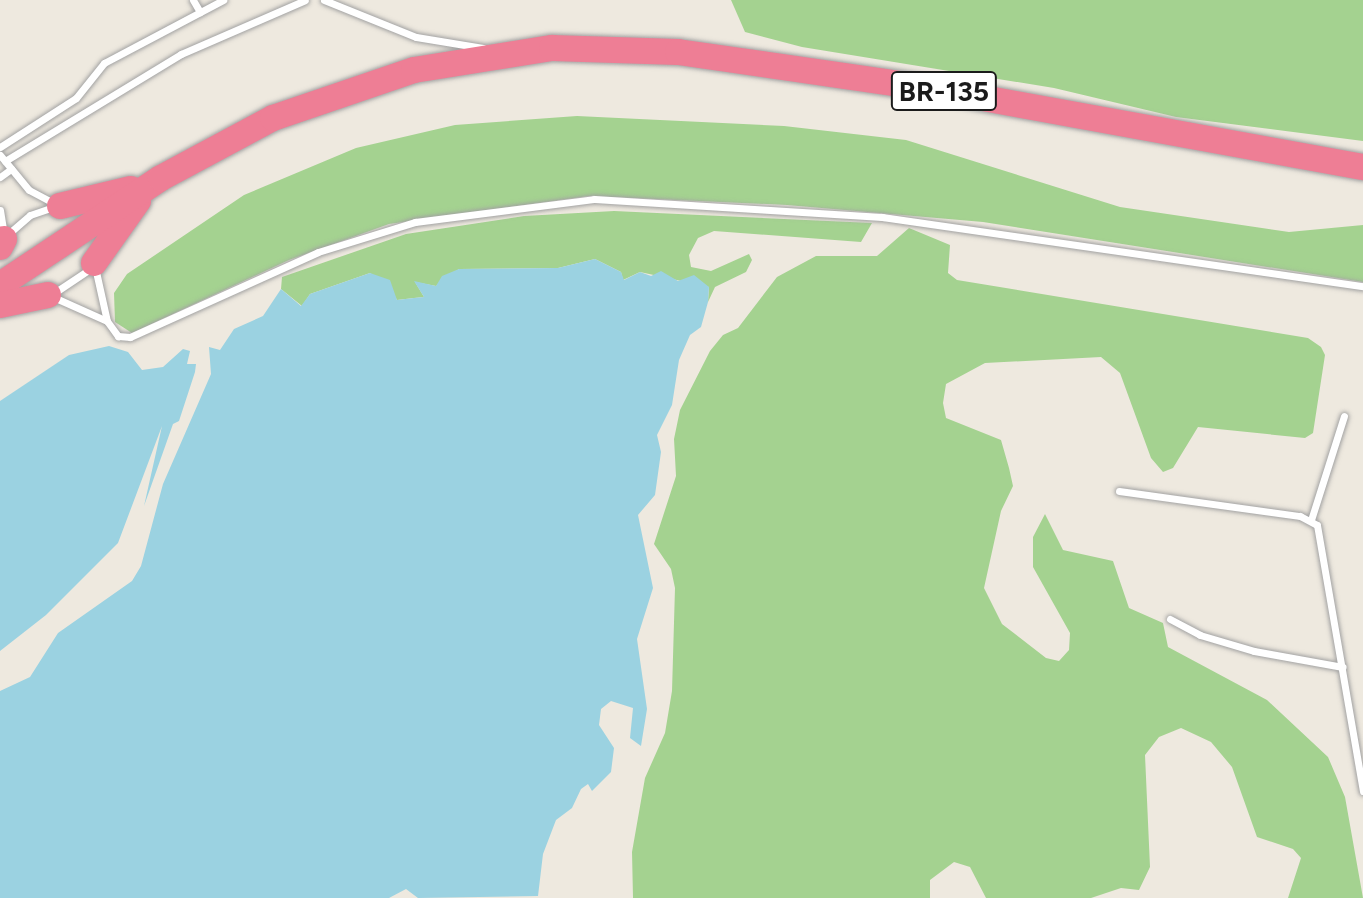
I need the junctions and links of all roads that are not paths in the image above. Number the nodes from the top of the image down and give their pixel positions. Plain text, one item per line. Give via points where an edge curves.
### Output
1 (193, 0) edge
2 (223, 0) edge
3 (305, 0) edge
4 (324, 0) edge
5 (200, 12) junction
6 (521, 51) junction
7 (0, 147) edge
8 (5, 162) edge
9 (1363, 167) edge
10 (0, 177) edge
11 (161, 178) junction
12 (0, 210) edge
13 (84, 231) junction
14 (15, 270) edge
15 (1363, 286) edge
16 (0, 305) edge
17 (107, 321) junction
18 (1344, 416) dead end
19 (1119, 491) dead end
20 (1311, 520) junction
21 (1170, 619) dead end
22 (1343, 667) junction
23 (1363, 791) edge

1 - 5 lane
2 - 5 lane
3 - 8 lane via 181,54
4 - 6 lane via 443,45
5 - 7 lane via 104,63 76,98
6 - 9 highway, BR-135 via 620,47 678,52 944,91
6 - 11 highway, BR-135 via 414,70 326,97 232,138
8 - 10 lane
8 - 13 lane via 36,196
11 - 13 highway
11 - 13 highway
11 - 13 highway, BR-135
12 - 14 lane
13 - 14 highway, BR-135
13 - 14 lane via 30,215
13 - 14 lane via 84,276
13 - 17 lane
14 - 16 highway
14 - 17 lane
15 - 17 lane via 882,217 594,199 415,222 318,252 130,337 118,336
18 - 20 lane
19 - 20 lane
20 - 22 lane via 1323,539
21 - 22 lane via 1200,635 1254,651
22 - 23 lane

